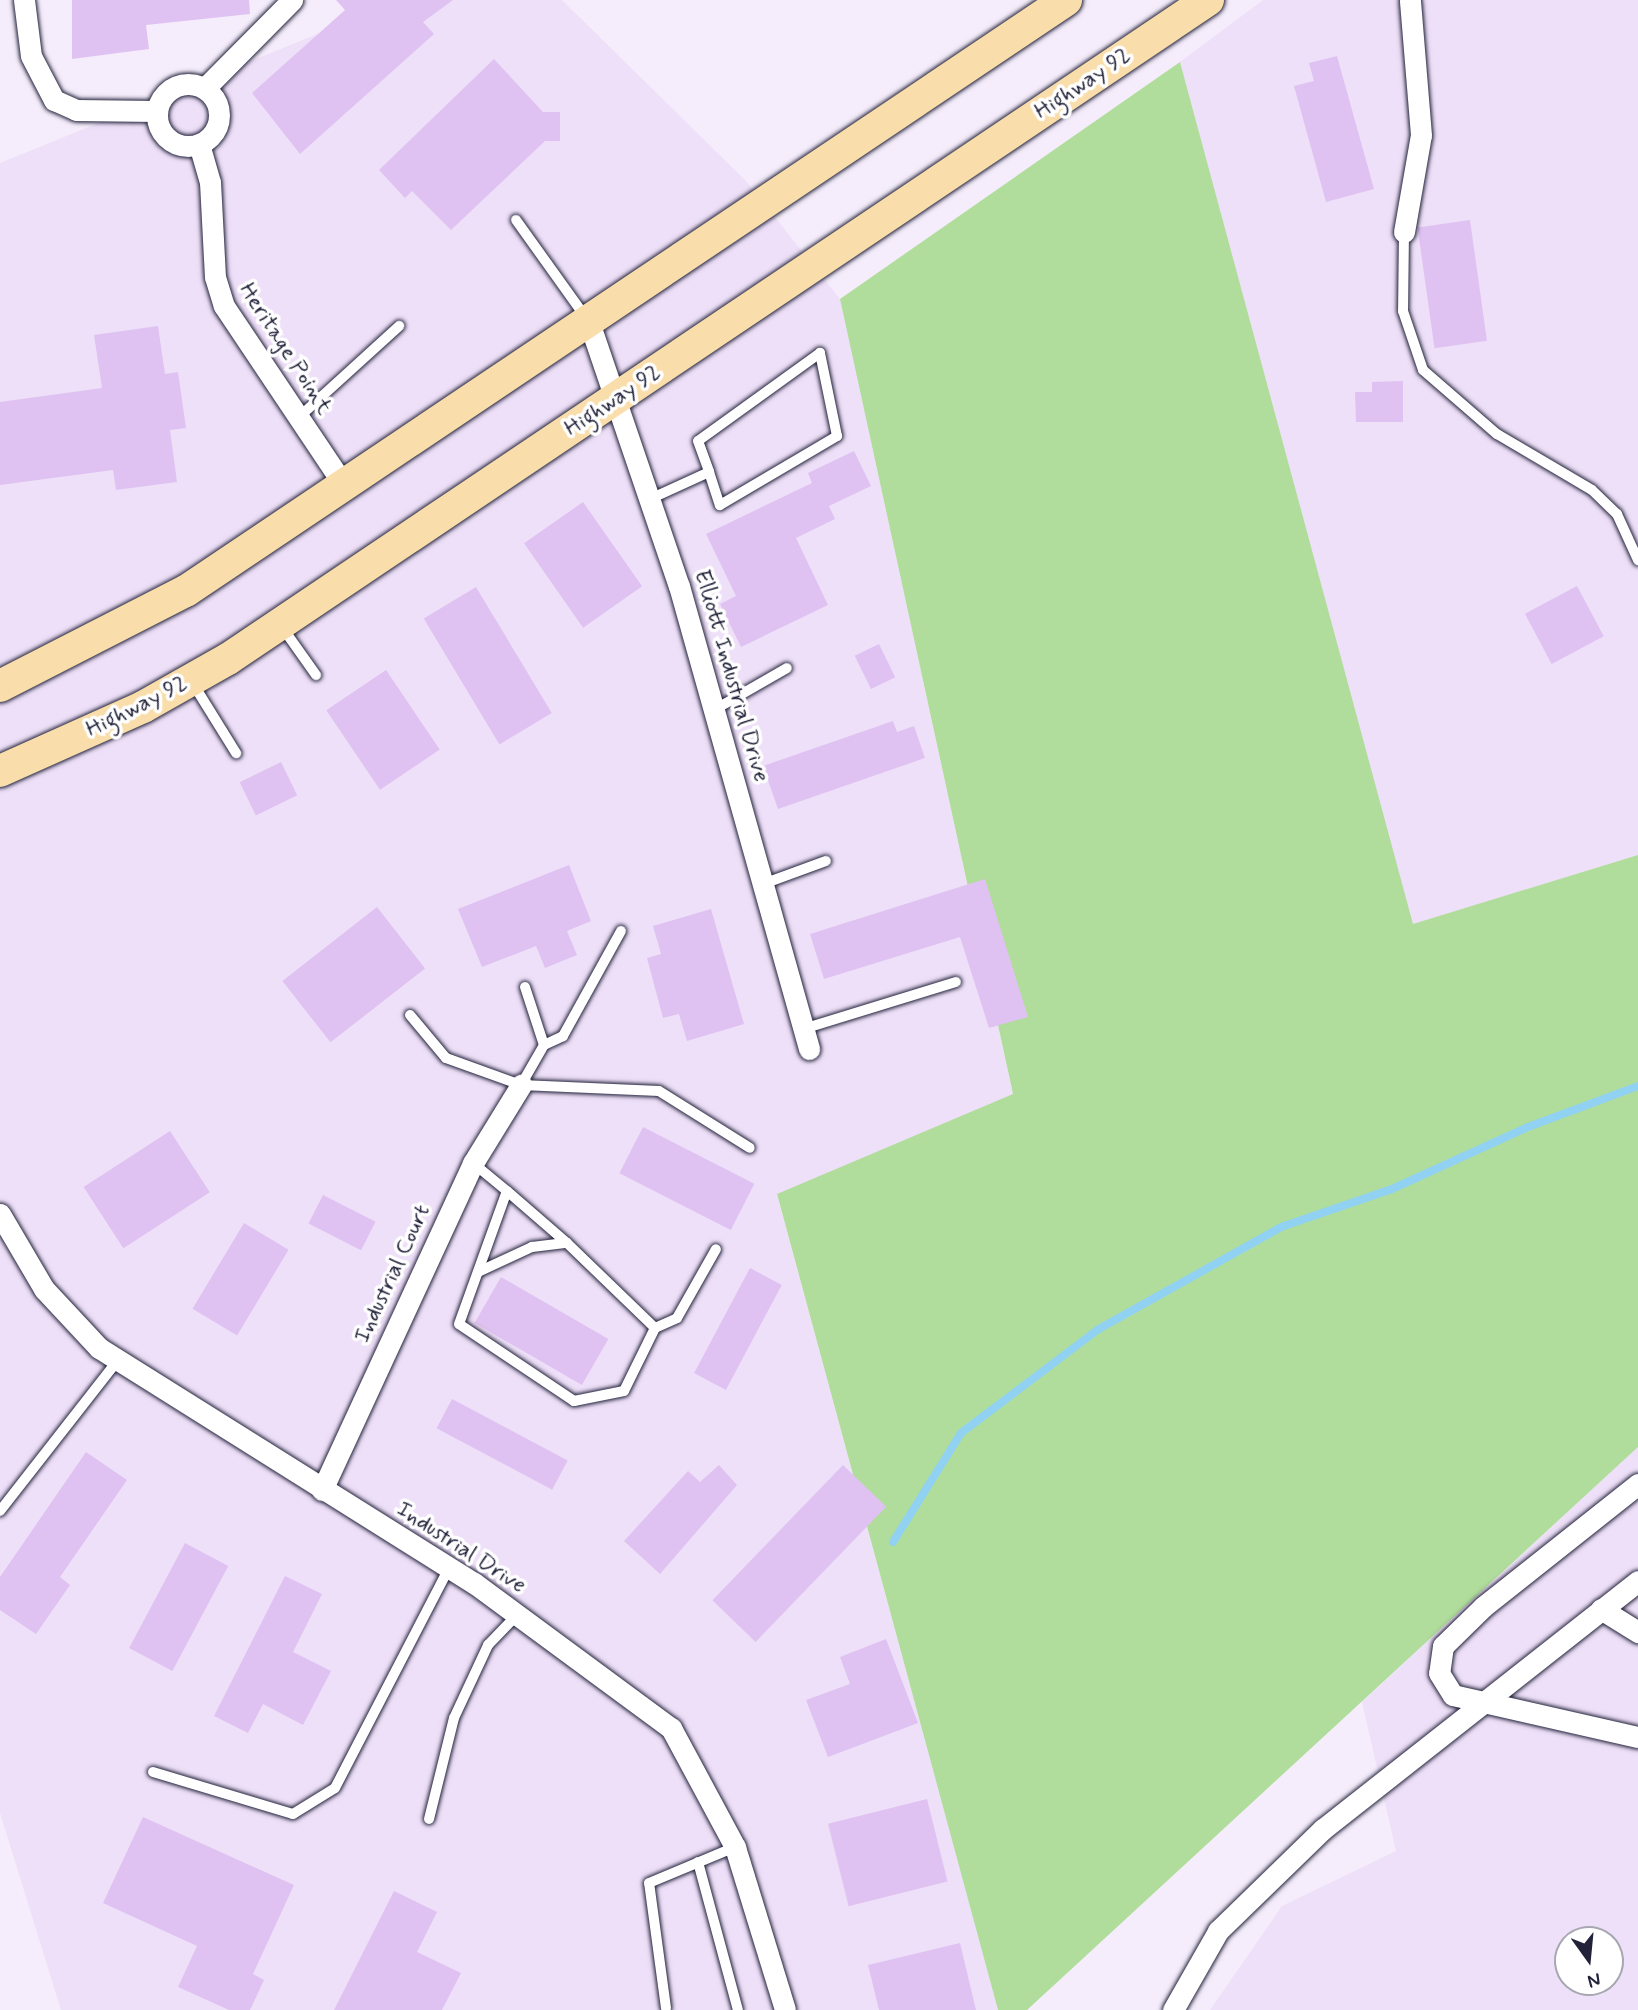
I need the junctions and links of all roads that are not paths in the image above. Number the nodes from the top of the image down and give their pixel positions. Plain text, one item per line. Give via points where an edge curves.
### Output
1 (24, 0) edge
2 (292, 0) edge
3 (1066, 0) edge
4 (1208, 0) edge
5 (1410, 0) edge
6 (205, 88) junction
7 (156, 111) junction
8 (199, 144) junction
9 (516, 220) dead end
10 (1404, 233) joint
11 (589, 322) junction
12 (399, 326) dead end
13 (616, 398) junction
14 (298, 418) junction
15 (709, 472) junction
16 (346, 488) junction
17 (650, 499) junction
18 (1638, 560) edge
19 (280, 625) junction
20 (787, 668) dead end
21 (316, 675) dead end
22 (191, 680) junction
23 (0, 686) edge
24 (714, 710) junction
25 (236, 753) dead end
26 (0, 771) edge
27 (826, 861) dead end
28 (763, 884) junction
29 (621, 931) dead end
30 (956, 982) dead end
31 (525, 987) dead end
32 (410, 1015) dead end
33 (806, 1039) joint
34 (544, 1045) junction
35 (521, 1085) junction
36 (750, 1148) dead end
37 (473, 1163) junction
38 (507, 1191) junction
39 (0, 1214) edge
40 (567, 1243) junction
41 (716, 1249) dead end
42 (478, 1272) junction
43 (655, 1328) junction
44 (117, 1361) junction
45 (1638, 1483) edge
46 (322, 1490) junction
47 (0, 1511) edge
48 (449, 1568) junction
49 (1638, 1581) edge
50 (1601, 1609) junction
51 (517, 1615) junction
52 (1638, 1632) edge
53 (1482, 1704) junction
54 (1638, 1737) edge
55 (153, 1772) dead end
56 (429, 1819) dead end
57 (735, 1847) junction
58 (698, 1862) junction
59 (666, 2008) dead end
60 (738, 2010) edge
61 (785, 2010) edge
62 (1173, 2010) edge

1 - 7 street via 31,56 54,100 76,110
2 - 6 street
3 - 11 main road
4 - 13 main road, Highway 92
5 - 10 street via 1421,135
6 - 7 street via 175,85
6 - 8 street via 220,113 214,132
7 - 8 street via 168,139
8 - 14 street, Heritage Point via 210,182 215,277 223,306
9 - 11 lane
10 - 18 lane via 1403,311 1423,370 1497,434 1592,491 1617,514
11 - 13 street, Elliott Industrial Drive
11 - 16 main road
12 - 14 lane
13 - 17 street, Elliott Industrial Drive
13 - 19 main road, Highway 92
14 - 16 street, Heritage Point
15 - 15 lane via 720,505 837,436 820,354 698,441
15 - 17 lane
16 - 23 main road via 186,592
17 - 24 street, Elliott Industrial Drive
19 - 21 lane
19 - 22 main road, Highway 92
20 - 24 lane
22 - 25 lane
22 - 26 main road, Highway 92
24 - 28 street, Elliott Industrial Drive
27 - 28 lane
28 - 33 street, Elliott Industrial Drive
29 - 34 lane via 563,1035
30 - 33 lane
31 - 34 lane
32 - 35 lane via 446,1058
34 - 35 lane
35 - 36 lane via 659,1091
35 - 37 street, Industrial Court
37 - 38 lane
37 - 46 street, Industrial Court
38 - 40 lane
38 - 42 lane
39 - 44 street, Industrial Drive via 44,1289
40 - 42 lane via 532,1247
40 - 43 lane
41 - 43 lane via 677,1318
42 - 43 lane via 458,1324 574,1401 624,1391
44 - 46 street, Industrial Drive
44 - 47 lane
45 - 53 street via 1443,1646 1439,1673 1453,1695
46 - 48 street, Industrial Drive
48 - 51 street, Industrial Drive
48 - 55 lane via 335,1788 293,1814
49 - 50 street
50 - 52 street
50 - 53 street
51 - 56 lane via 488,1645 454,1718
51 - 57 street, Industrial Drive via 671,1728
53 - 54 street
53 - 62 street via 1323,1829 1219,1931
57 - 58 lane
57 - 61 street, Industrial Drive
58 - 59 lane via 649,1883
58 - 60 lane

